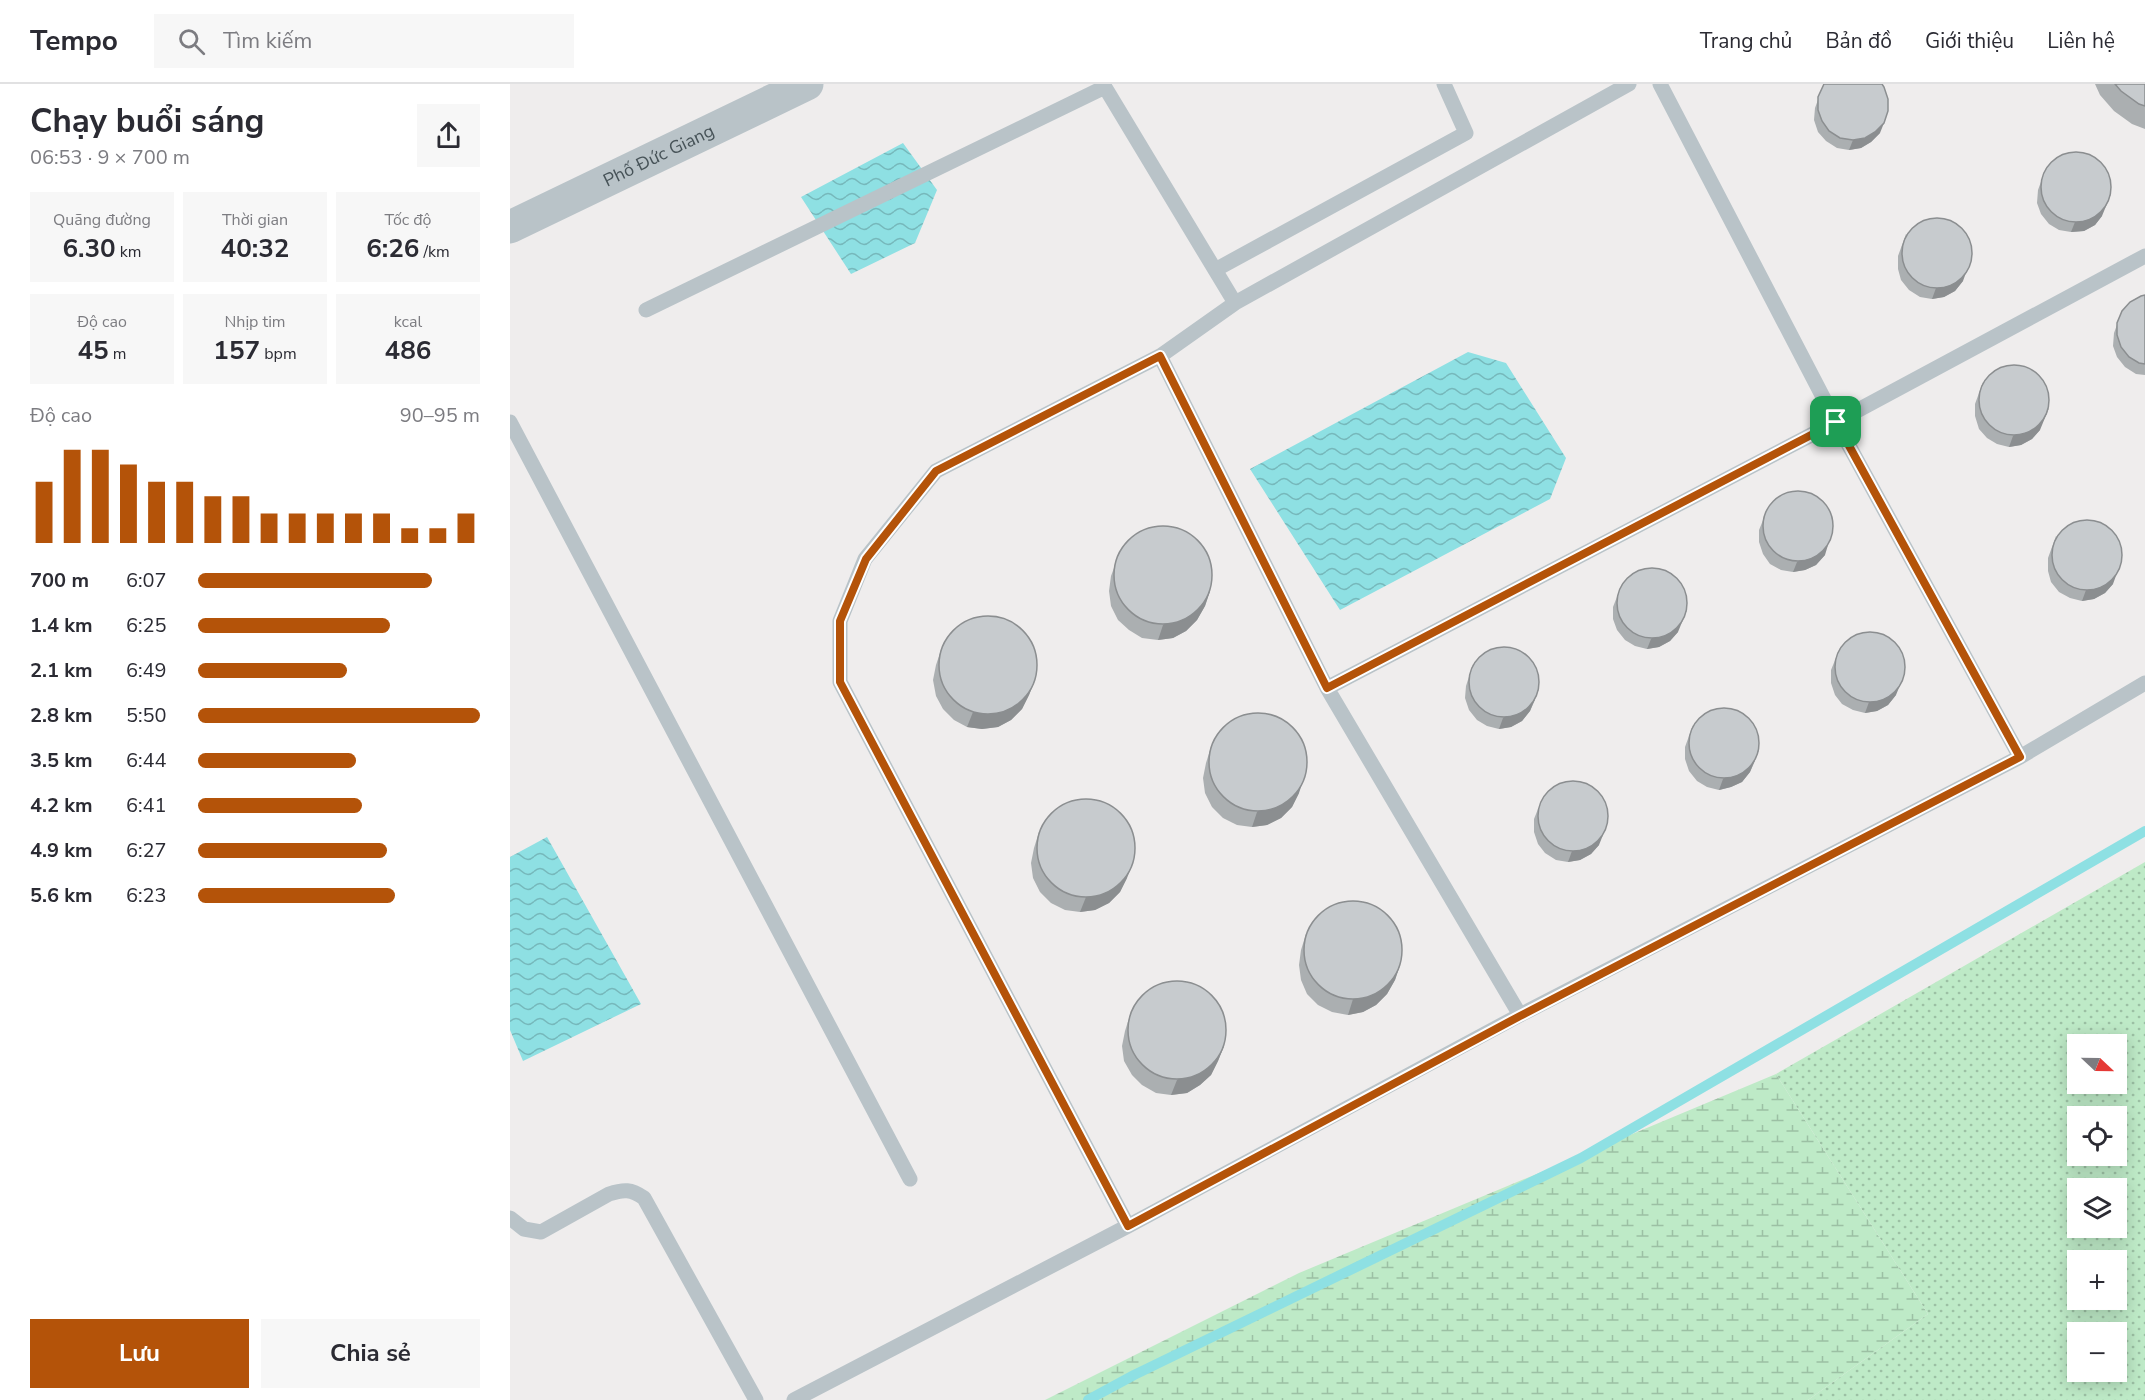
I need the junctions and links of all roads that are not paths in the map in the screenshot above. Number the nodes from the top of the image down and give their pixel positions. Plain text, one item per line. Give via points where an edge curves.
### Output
1 (807, 84) edge
2 (1444, 84) edge
3 (1629, 84) edge
4 (1660, 84) edge
5 (1104, 86) edge
6 (510, 227) edge
7 (2145, 256) edge
8 (1215, 270) junction
9 (1235, 303) junction
10 (646, 310) dead end
11 (1160, 356) junction
12 (510, 422) edge
13 (1836, 422) junction
14 (2145, 683) edge
15 (1327, 688) junction
16 (2020, 757) junction
17 (1520, 1016) junction
18 (910, 1179) dead end
19 (510, 1218) edge
20 (1128, 1226) junction
21 (756, 1400) edge
22 (794, 1400) edge

1 - 6 street, Phố Đức Giang
2 - 8 lane via 1466,133
3 - 9 lane
4 - 13 lane
5 - 8 lane
5 - 10 lane
7 - 13 lane
8 - 9 lane
9 - 11 lane
11 - 15 lane
11 - 20 lane via 936,471 866,559 840,621 840,682
12 - 18 lane
13 - 15 lane
13 - 16 lane
14 - 16 lane
15 - 17 lane
16 - 17 lane
17 - 20 lane
19 - 21 lane via 524,1229 541,1232 621,1190 633,1190 644,1198
20 - 22 lane

